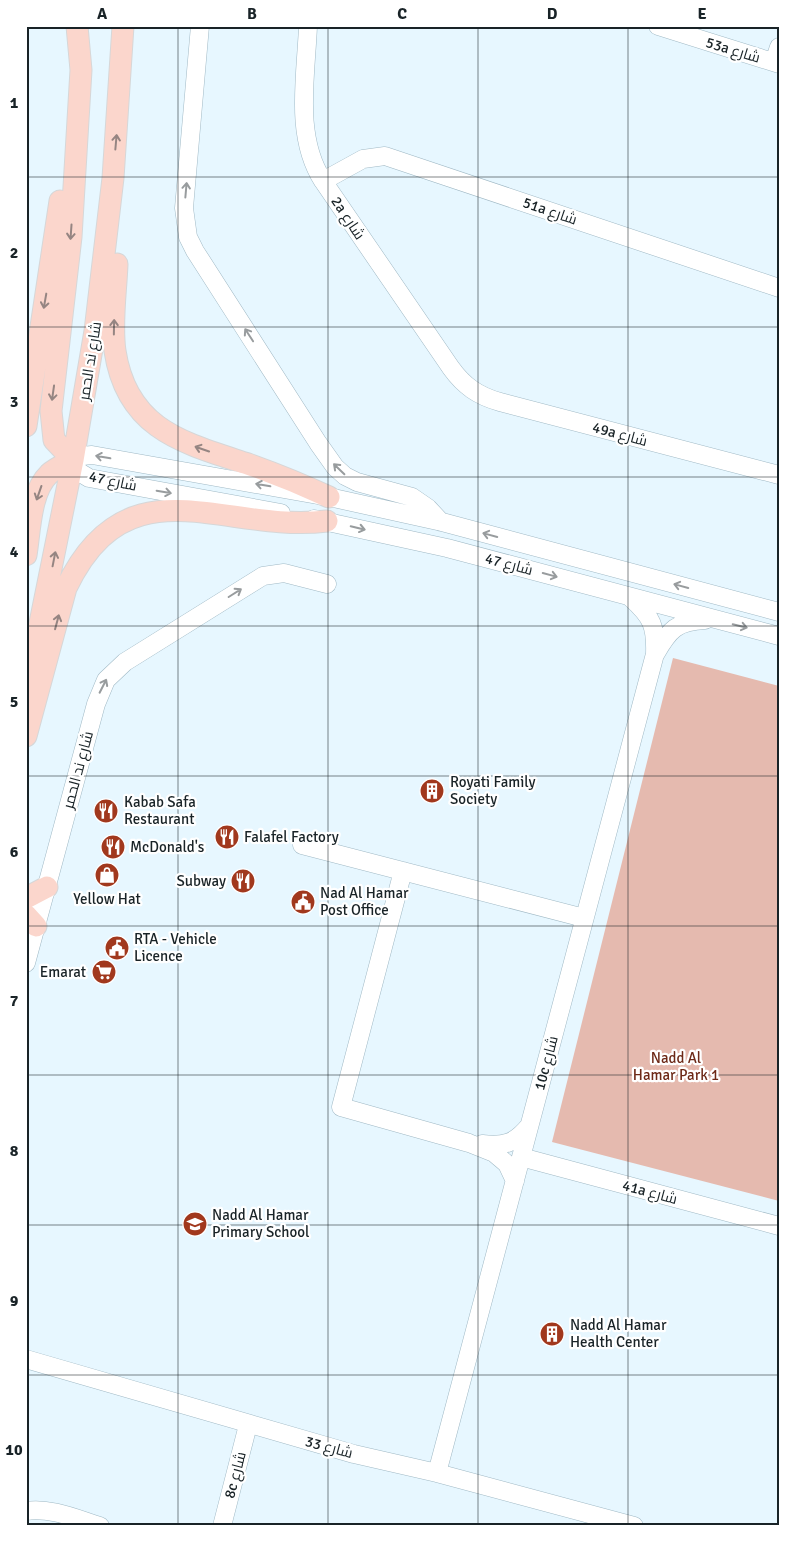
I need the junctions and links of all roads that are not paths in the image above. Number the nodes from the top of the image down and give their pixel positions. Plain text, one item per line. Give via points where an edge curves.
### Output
1 (77, 26) edge
2 (123, 26) edge
3 (200, 26) edge
4 (308, 26) edge
5 (658, 26) edge
6 (777, 58) edge
7 (113, 178) junction
8 (323, 181) junction
9 (779, 288) edge
10 (464, 385) joint
11 (26, 426) edge
12 (73, 460) junction
13 (779, 475) edge
14 (330, 496) junction
15 (327, 521) junction
16 (442, 522) junction
17 (26, 555) edge
18 (327, 584) dead end
19 (629, 597) junction
20 (779, 612) edge
21 (716, 620) junction
22 (779, 636) edge
23 (655, 654) junction
24 (26, 692) edge
25 (26, 736) edge
26 (302, 845) dead end
27 (403, 871) junction
28 (47, 887) junction
29 (26, 898) edge
30 (584, 918) junction
31 (31, 920) edge
32 (26, 963) edge
33 (530, 1124) junction
34 (469, 1143) junction
35 (521, 1157) junction
36 (515, 1181) junction
37 (779, 1226) edge
38 (26, 1359) edge
39 (248, 1424) junction
40 (437, 1473) junction
41 (26, 1511) edge
42 (100, 1526) edge
43 (222, 1526) edge
44 (634, 1526) edge

1 -> 11 main road via 66,155
1 -> 12 main road via 81,70 71,237 51,411 54,440
7 -> 2 main road, شارع ند الحمر
16 -> 3 street via 412,497 357,482 335,467 188,237 184,208
4 - 8 street, 2a شارع via 304,130 309,156
5 - 6 street, 53a شارع
7 - 12 main road, شارع ند الحمر via 95,331
14 -> 7 main road via 183,442 151,421 138,406 123,381 114,345 119,240
8 - 9 street, 51a شارع via 363,159 385,156
8 - 10 street, 2a شارع
10 - 13 street, 49a شارع via 481,396 500,402
14 -> 12 street, شارع 47 via 92,455
12 -> 15 street, شارع 47 via 79,472 89,478
12 -> 17 main road via 49,473 42,483
24 -> 12 main road, شارع ند الحمر
14 - 16 street, شارع 47
15 -> 19 street, شارع 47 via 447,548
25 -> 15 main road via 66,588 82,559 111,529 130,518 174,509 304,523
20 -> 16 street, شارع 47
28 -> 18 street, شارع ند الحمر via 100,692 114,670 253,581 284,573
19 - 21 street, شارع 47
19 - 23 street, 10c شارع via 652,622
21 -> 22 street, شارع 47
21 - 23 street, 10c شارع via 676,626
23 - 30 street, 10c شارع
26 - 27 street
27 - 30 street
27 - 34 street via 341,1107
28 - 29 main road
28 - 31 street, شارع ند الحمر
30 - 33 street, 10c شارع
31 - 32 street, شارع ند الحمر
33 - 34 street via 509,1144
33 - 35 street, 10c شارع
34 - 36 street via 501,1157
35 - 36 street, 10c شارع
35 - 37 street, 41a شارع
36 - 40 street, 10c شارع
38 - 39 street, شارع 33
39 - 40 street, شارع 33 via 360,1456
39 - 43 street, 8c شارع
40 - 44 street, شارع 33
41 - 42 street via 51,1512

